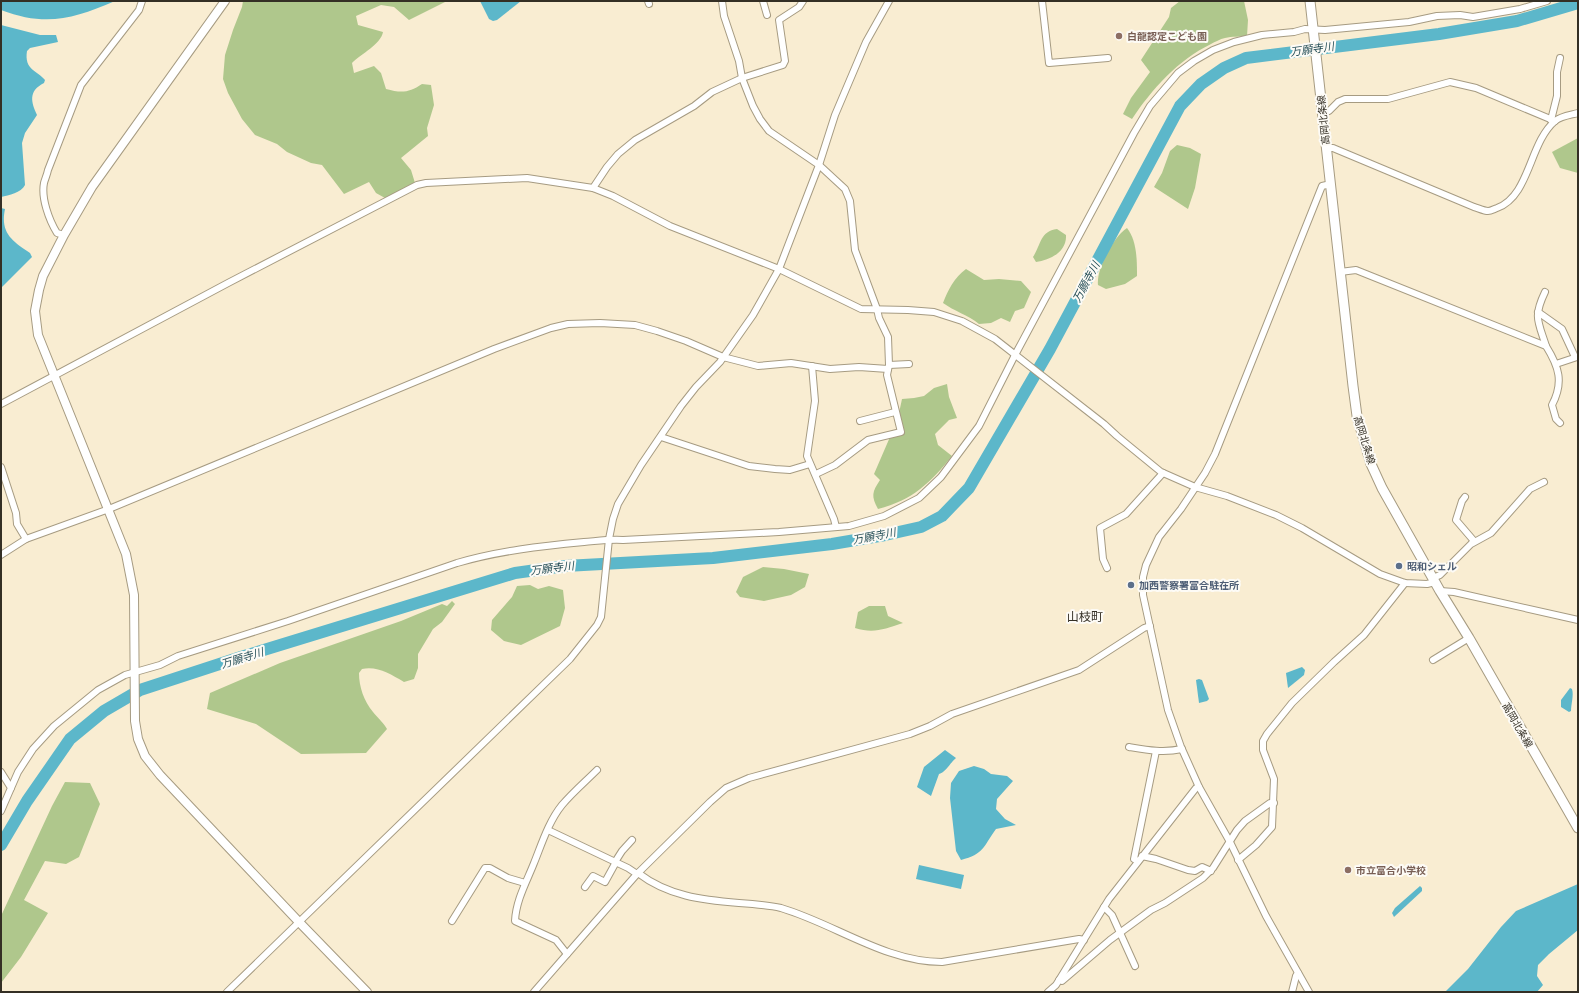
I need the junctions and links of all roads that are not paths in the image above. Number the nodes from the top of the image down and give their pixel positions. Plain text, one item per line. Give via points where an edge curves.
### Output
1 (142, 1) edge
2 (225, 1) edge
3 (722, 1) edge
4 (763, 1) edge
5 (803, 1) edge
6 (889, 1) edge
7 (1042, 1) edge
8 (1310, 1) edge
9 (1547, 1) edge
10 (767, 15) dead end
11 (1314, 31) junction
12 (1108, 58) dead end
13 (1560, 58) dead end
14 (742, 78) junction
15 (1322, 112) junction
16 (1578, 113) edge
17 (1553, 120) junction
18 (1326, 148) junction
19 (819, 165) junction
20 (1330, 184) junction
21 (593, 188) junction
22 (64, 235) junction
23 (779, 269) junction
24 (1340, 272) junction
25 (1545, 292) dead end
26 (877, 309) junction
27 (1538, 312) junction
28 (1546, 346) junction
29 (1016, 356) junction
30 (1576, 357) edge
31 (723, 358) junction
32 (909, 364) dead end
33 (1556, 364) junction
34 (812, 366) junction
35 (889, 367) junction
36 (54, 375) junction
37 (1, 404) edge
38 (895, 412) junction
39 (860, 421) dead end
40 (1560, 423) dead end
41 (661, 437) junction
42 (810, 464) junction
43 (1, 467) edge
44 (1163, 473) junction
45 (816, 474) junction
46 (1544, 482) dead end
47 (1195, 487) junction
48 (1465, 497) dead end
49 (109, 510) junction
50 (836, 527) junction
51 (26, 539) junction
52 (609, 541) junction
53 (1474, 542) junction
54 (1, 555) edge
55 (1107, 568) dead end
56 (1434, 580) junction
57 (1405, 583) junction
58 (1440, 591) junction
59 (1578, 620) edge
60 (1150, 626) junction
61 (1469, 638) junction
62 (1433, 660) dead end
63 (134, 674) junction
64 (1129, 747) dead end
65 (1182, 749) junction
66 (1156, 751) junction
67 (597, 770) dead end
68 (1, 772) edge
69 (1199, 787) junction
70 (11, 788) junction
71 (1274, 803) junction
72 (1, 811) edge
73 (1578, 828) edge
74 (548, 830) junction
75 (632, 840) dead end
76 (1229, 841) junction
77 (1140, 858) junction
78 (1238, 860) junction
79 (616, 862) junction
80 (1211, 871) junction
81 (637, 874) junction
82 (525, 883) junction
83 (585, 887) dead end
84 (1104, 907) junction
85 (452, 921) dead end
86 (299, 922) junction
87 (1120, 933) junction
88 (1084, 940) junction
89 (567, 954) junction
90 (1135, 966) dead end
91 (1298, 973) junction
92 (1059, 980) junction
93 (227, 992) edge
94 (367, 992) edge
95 (534, 992) edge
96 (1048, 992) edge
97 (1292, 992) edge
98 (1309, 992) edge

1 - 22 street via 139,10 81,85 48,170 44,197 52,226 57,233
2 - 22 street via 92,187
3 - 14 street
4 - 10 street
5 - 14 street via 799,7 779,20 785,61 783,65
6 - 19 street via 854,70 835,115
7 - 12 street via 1049,63
8 - 11 main road, 高岡北条線
9 - 11 street via 1520,9 1473,17 1437,16 1408,22
11 - 15 main road, 高岡北条線
11 - 29 street via 1246,38 1213,50 1186,66 1161,92 1134,133
13 - 17 street
14 - 19 street via 753,106 769,131
14 - 21 street via 712,92 694,106 635,140 618,154
15 - 17 street via 1329,111 1338,102 1345,100 1388,99 1450,82 1476,88
15 - 18 main road, 高岡北条線
16 - 17 street
17 - 18 street via 1541,138 1512,198 1489,211 1333,148
18 - 20 main road, 高岡北条線
19 - 23 street
19 - 26 street via 845,189 850,201 855,250
20 - 24 main road, 高岡北条線
20 - 47 street via 1322,186 1215,454
21 - 23 street via 670,226
21 - 36 street via 527,178 417,185
22 - 36 street via 43,276 35,311 38,335
23 - 26 street via 861,309
23 - 31 street via 753,315
24 - 28 street via 1356,270
24 - 56 main road, 高岡北条線 via 1357,416 1371,464
25 - 27 street
26 - 29 street via 934,312 962,321 995,339
26 - 35 street via 888,337
27 - 28 street via 1537,317
27 - 30 street via 1562,329
28 - 33 street
29 - 44 street
29 - 50 street via 979,426 931,487 919,498 884,516 850,526
30 - 33 street
31 - 34 street via 758,366 791,363
31 - 41 street via 696,387
31 - 49 street via 686,341 635,325 568,324 551,328 494,349
32 - 35 street
33 - 40 street via 1558,394 1552,405 1556,419
34 - 35 street via 830,369
34 - 42 street via 815,401 807,456
35 - 38 street via 887,376
36 - 37 street
36 - 49 street
38 - 39 street
38 - 45 street via 901,432 868,440 835,465
41 - 42 street via 749,466 790,470
41 - 52 street via 631,480 618,504
42 - 45 street
43 - 51 street via 16,512 17,524
44 - 47 street
44 - 55 street via 1126,514 1100,528 1103,559
45 - 50 street
46 - 53 street via 1530,489 1491,533
47 - 57 street via 1276,515 1380,574
47 - 60 street via 1159,538 1146,565 1143,595
48 - 53 street via 1456,520
49 - 51 street
49 - 63 street via 126,554 134,595
50 - 52 street
51 - 54 street
52 - 63 street via 569,543 485,555 178,656
52 - 86 street via 601,617 570,659
53 - 56 street
56 - 57 street via 1427,584
56 - 58 main road, 高岡北条線
57 - 71 street via 1364,635 1292,703 1267,734 1263,750 1274,779
58 - 59 street
58 - 61 main road, 高岡北条線
60 - 65 street via 1168,710
60 - 81 street via 1079,670 952,714 910,734 812,759 737,782 710,802
61 - 62 street
61 - 73 main road, 高岡北条線
63 - 70 street via 124,675 98,690 54,726 33,749
63 - 86 street via 138,739 144,756
64 - 66 street
65 - 66 street
65 - 69 street
66 - 77 street via 1134,859
67 - 74 street via 562,805
68 - 70 street
69 - 76 street
69 - 77 street
70 - 72 street
71 - 76 street via 1270,803 1245,821
71 - 78 street via 1272,827
74 - 79 street
74 - 82 street
75 - 79 street
76 - 78 street
76 - 80 street
77 - 80 street via 1156,858 1188,870 1194,871 1202,867
77 - 84 street
78 - 91 street
79 - 81 street
79 - 83 street via 605,882 593,876
80 - 87 street
81 - 88 street via 659,888 686,896 781,908 884,950 926,962 942,962
81 - 89 street
82 - 85 street via 485,868
82 - 89 street via 515,921 556,940
84 - 87 street via 1112,915
84 - 88 street
86 - 93 street
86 - 94 street
87 - 90 street
87 - 92 street via 1062,981
88 - 92 street
89 - 95 street
91 - 97 street
91 - 98 street
92 - 96 street

